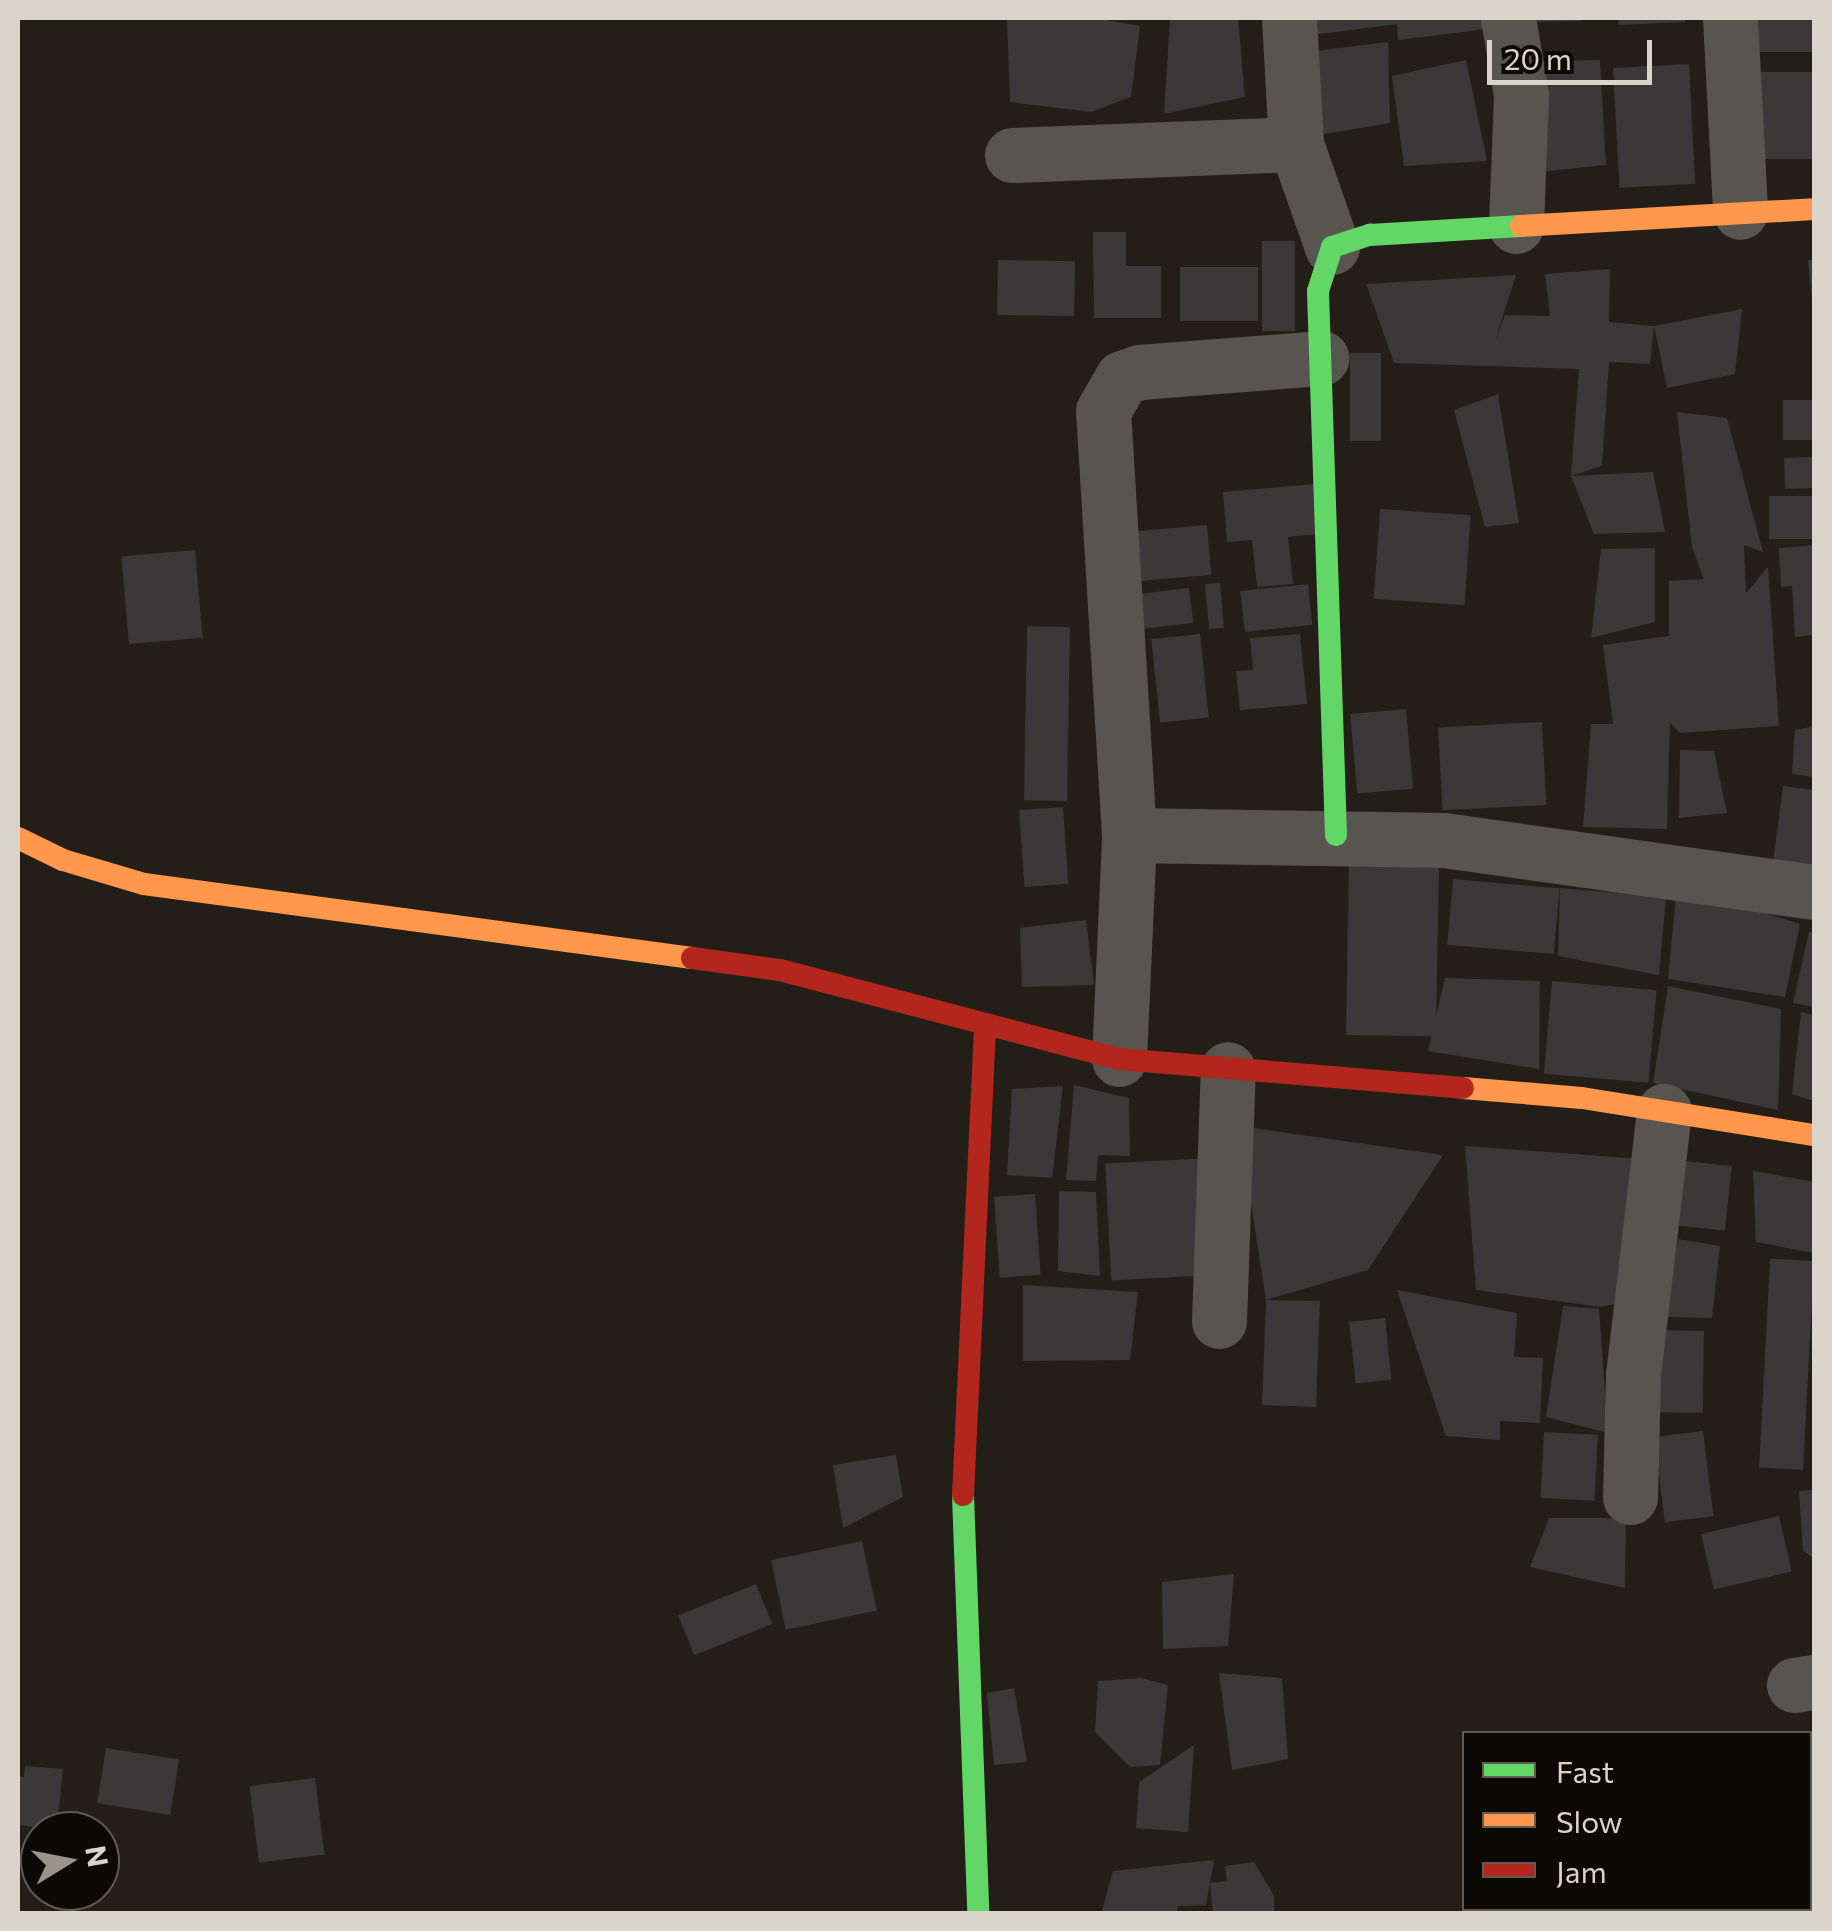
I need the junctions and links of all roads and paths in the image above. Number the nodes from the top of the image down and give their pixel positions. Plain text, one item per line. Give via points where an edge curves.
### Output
1 (1288, 18) edge
2 (1508, 18) edge
3 (1730, 18) edge
4 (1296, 144) junction
5 (1012, 155) dead end
6 (1814, 209) edge
7 (1740, 212) junction
8 (1516, 226) junction
9 (1332, 247) junction
10 (1321, 358) junction
11 (1336, 835) junction
12 (1129, 836) junction
13 (18, 838) edge
14 (1814, 892) edge
15 (985, 1025) junction
16 (1120, 1058) junction
17 (1228, 1069) junction
18 (1664, 1111) junction
19 (1814, 1136) edge
20 (1218, 1321) dead end
21 (1630, 1496) dead end
22 (978, 1914) edge

1 - 4 street
2 - 8 street via 1521,95
3 - 7 street
4 - 5 street
4 - 9 street
6 - 7 street
7 - 8 street
8 - 9 street via 1370,234
9 - 10 street via 1318,291
10 - 11 street
10 - 12 street via 1139,372 1122,378 1103,411
11 - 12 street
11 - 14 street via 1444,840
12 - 16 street
13 - 15 street via 63,860 144,884 780,970
15 - 16 street
15 - 22 street via 963,1439 965,1681
16 - 17 street
17 - 18 street via 1582,1098
17 - 20 street
18 - 19 street
18 - 21 street via 1633,1374

